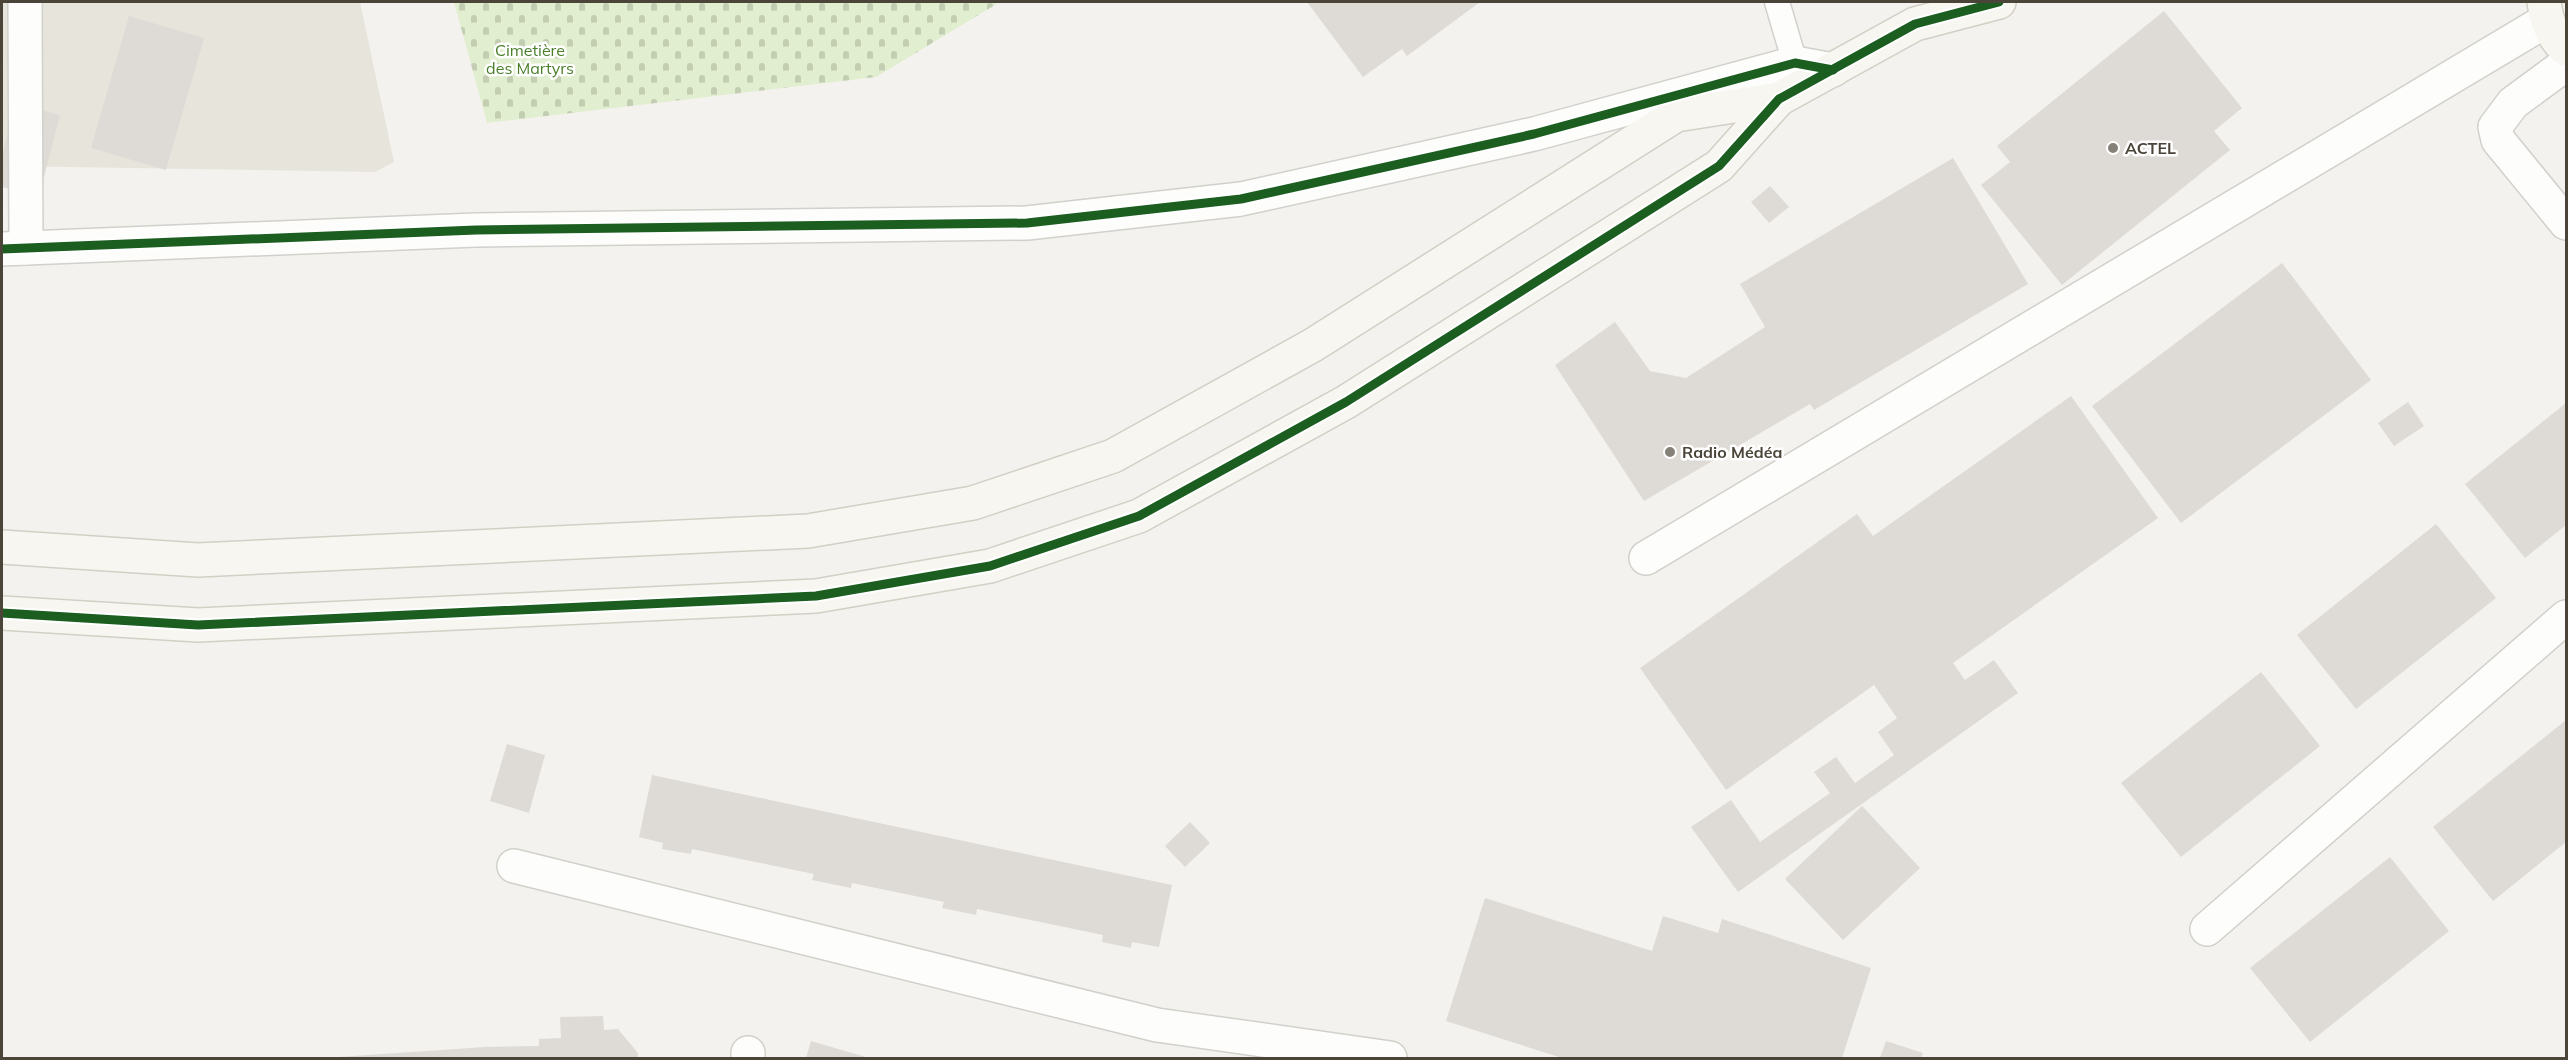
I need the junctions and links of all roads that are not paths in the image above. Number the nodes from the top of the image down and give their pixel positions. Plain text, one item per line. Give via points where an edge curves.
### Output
1 (25, 2) edge
2 (1777, 2) edge
3 (1999, 2) edge
4 (2546, 11) edge
5 (2566, 49) edge
6 (1795, 63) junction
7 (2566, 63) edge
8 (1833, 70) junction
9 (1779, 99) junction
10 (2566, 223) edge
11 (14, 249) edge
12 (2, 547) edge
13 (1646, 558) dead end
14 (2, 613) edge
15 (2566, 617) edge
16 (514, 866) dead end
17 (2207, 929) dead end
18 (1390, 1059) edge

1 - 11 street
2 - 6 lane
3 - 8 street via 1916,24
4 - 5 street via 2554,34
4 - 13 street
6 - 8 street
6 - 11 street via 1534,134 1240,199 1027,223 476,230
7 - 10 street via 2514,103 2495,127 2498,140
8 - 9 street
9 - 12 street via 1676,115 1313,345 1113,456 973,503 808,531 198,560
9 - 14 street via 1719,166 1346,402 1139,516 990,566 816,596 756,599 198,625
15 - 17 street
16 - 18 street via 1157,1024

